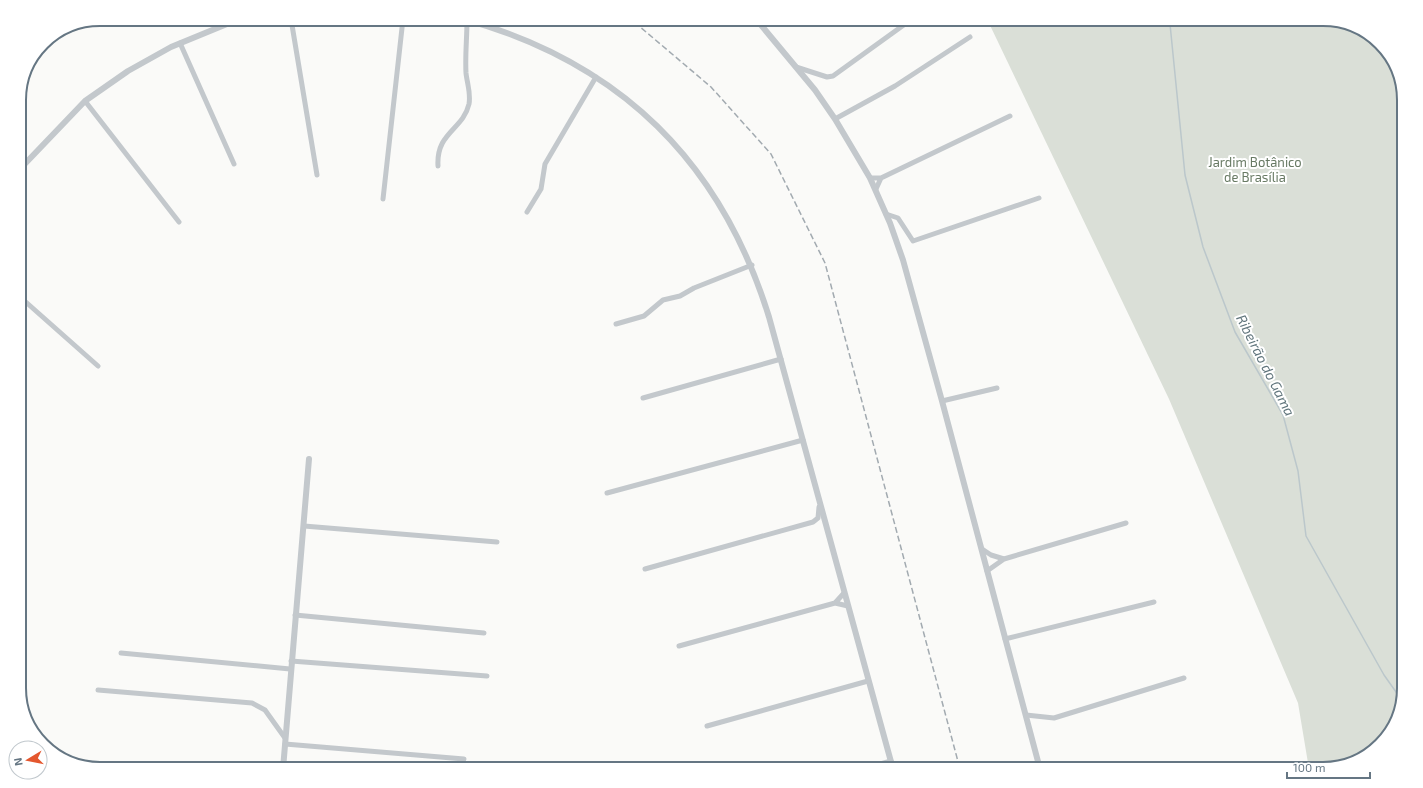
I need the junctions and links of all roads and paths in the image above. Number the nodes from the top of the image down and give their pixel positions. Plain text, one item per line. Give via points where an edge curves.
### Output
1 (222, 26) edge
2 (293, 26) edge
3 (402, 26) edge
4 (466, 26) edge
5 (484, 26) edge
6 (762, 26) edge
7 (902, 26) edge
8 (970, 37) dead end
9 (180, 43) junction
10 (796, 67) junction
11 (596, 77) junction
12 (85, 101) junction
13 (1010, 116) dead end
14 (835, 119) junction
15 (26, 163) edge
16 (234, 164) dead end
17 (438, 166) dead end
18 (317, 175) dead end
19 (870, 178) junction
20 (882, 178) junction
21 (876, 189) junction
22 (1039, 198) dead end
23 (383, 199) dead end
24 (527, 212) dead end
25 (886, 214) junction
26 (179, 222) dead end
27 (752, 265) junction
28 (26, 302) edge
29 (616, 324) dead end
30 (781, 359) junction
31 (98, 366) dead end
32 (997, 388) dead end
33 (643, 398) dead end
34 (942, 402) junction
35 (803, 440) junction
36 (309, 459) dead end
37 (607, 493) dead end
38 (819, 502) junction
39 (1126, 523) dead end
40 (304, 526) junction
41 (497, 542) dead end
42 (982, 549) junction
43 (1004, 559) junction
44 (645, 569) dead end
45 (987, 571) junction
46 (844, 592) junction
47 (1154, 602) dead end
48 (835, 603) junction
49 (848, 606) junction
50 (295, 615) junction
51 (484, 633) dead end
52 (1005, 639) junction
53 (679, 646) dead end
54 (121, 653) dead end
55 (291, 662) junction
56 (290, 669) junction
57 (487, 676) dead end
58 (1184, 678) dead end
59 (868, 681) junction
60 (98, 690) dead end
61 (1026, 715) junction
62 (707, 726) dead end
63 (285, 741) junction
64 (464, 760) dead end
65 (891, 761) joint
66 (284, 762) edge
67 (887, 762) edge
68 (1038, 762) edge

1 - 9 street
2 - 18 street
3 - 23 street
4 - 17 street via 469,104 463,116 440,144
5 - 11 street via 548,50
6 - 10 street
7 - 10 street via 833,76 822,76
8 - 14 street via 895,86
9 - 12 street via 128,71
9 - 16 street
10 - 14 street
11 - 24 street via 545,164 541,189
11 - 27 street via 643,112 700,173
12 - 15 street
12 - 26 street
13 - 20 street
14 - 19 street
19 - 20 street
19 - 21 street
20 - 21 street
21 - 25 street
22 - 25 street via 912,241 898,218
25 - 34 street via 903,260
27 - 29 street via 680,296 663,300 644,316
27 - 30 street
28 - 31 street
30 - 33 street
30 - 35 street
32 - 34 street
34 - 42 street
35 - 37 street
35 - 38 street
36 - 40 street
38 - 44 street via 819,516 813,522
38 - 46 street
39 - 43 street
40 - 41 street
40 - 50 street
42 - 43 street
42 - 45 street
43 - 45 street
45 - 52 street
46 - 48 street
46 - 49 street
47 - 52 street
48 - 49 street
48 - 53 street
49 - 59 street
50 - 51 street
50 - 55 street
52 - 61 street
54 - 56 street
55 - 56 street
55 - 57 street
56 - 63 street
58 - 61 street via 1054,718
59 - 62 street
59 - 65 street
60 - 63 street via 252,703 265,710
61 - 68 street
63 - 64 street
63 - 66 street
65 - 67 street

